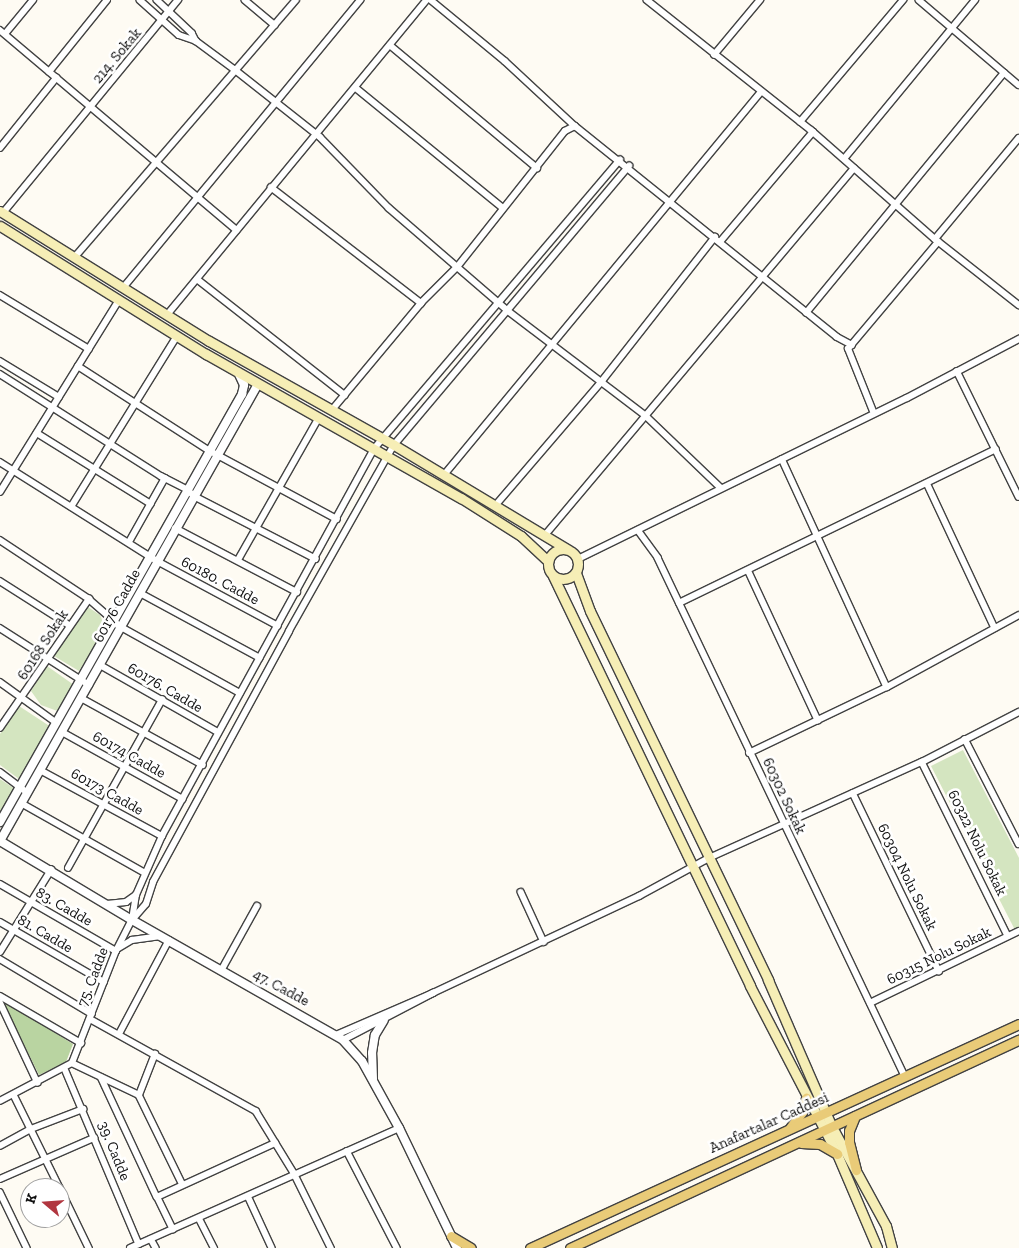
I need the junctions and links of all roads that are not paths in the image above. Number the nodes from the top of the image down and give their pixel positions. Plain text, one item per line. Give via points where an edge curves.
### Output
1 (33, 0) edge
2 (107, 0) edge
3 (140, 0) edge
4 (157, 0) edge
5 (178, 0) edge
6 (245, 0) edge
7 (296, 0) edge
8 (360, 0) edge
9 (429, 0) edge
10 (647, 0) edge
11 (760, 0) edge
12 (903, 0) edge
13 (918, 0) edge
14 (976, 0) edge
15 (168, 11) junction
16 (162, 20) junction
17 (275, 25) junction
18 (951, 28) junction
19 (2, 32) edge
20 (196, 41) junction
21 (390, 44) junction
22 (714, 55) junction
23 (236, 70) junction
24 (49, 72) junction
25 (1004, 73) junction
26 (56, 78) junction
27 (1019, 85) edge
28 (356, 88) junction
29 (761, 92) junction
30 (276, 102) junction
31 (90, 108) junction
32 (800, 122) junction
33 (575, 126) junction
34 (813, 132) junction
35 (315, 133) junction
36 (1019, 138) edge
37 (0, 148) edge
38 (844, 159) junction
39 (620, 160) junction
40 (157, 162) junction
41 (629, 166) junction
42 (537, 168) junction
43 (854, 168) junction
44 (271, 187) junction
45 (198, 196) junction
46 (671, 201) junction
47 (895, 204) junction
48 (503, 208) junction
49 (2, 212) edge
50 (0, 226) edge
51 (236, 230) junction
52 (715, 237) junction
53 (937, 240) junction
54 (720, 242) junction
55 (74, 258) junction
56 (458, 266) junction
57 (762, 276) junction
58 (197, 279) junction
59 (123, 288) junction
60 (0, 295) edge
61 (119, 300) junction
62 (498, 302) junction
63 (421, 303) junction
64 (1019, 304) edge
65 (506, 310) junction
66 (806, 313) junction
67 (167, 315) junction
68 (177, 336) junction
69 (1019, 339) edge
70 (555, 344) junction
71 (852, 345) junction
72 (89, 349) junction
73 (0, 361) edge
74 (78, 366) junction
75 (957, 371) junction
76 (238, 372) junction
77 (0, 374) edge
78 (602, 380) junction
79 (258, 384) junction
80 (345, 395) junction
81 (59, 397) junction
82 (54, 406) junction
83 (136, 406) junction
84 (332, 410) junction
85 (874, 414) junction
86 (646, 416) junction
87 (318, 419) junction
88 (37, 433) junction
89 (382, 438) junction
90 (112, 444) junction
91 (394, 445) junction
92 (996, 449) junction
93 (374, 450) junction
94 (210, 451) junction
95 (219, 454) junction
96 (387, 457) junction
97 (782, 459) junction
98 (0, 462) edge
99 (13, 471) junction
100 (94, 472) junction
101 (444, 476) junction
102 (165, 478) junction
103 (927, 483) junction
104 (721, 488) junction
105 (280, 489) junction
106 (188, 490) junction
107 (0, 492) edge
108 (194, 496) junction
109 (1019, 497) edge
110 (150, 504) junction
111 (495, 506) junction
112 (71, 508) junction
113 (337, 519) junction
114 (175, 528) junction
115 (257, 529) junction
116 (638, 530) junction
117 (546, 534) junction
118 (818, 536) junction
119 (0, 540) edge
120 (129, 542) junction
121 (568, 549) junction
122 (154, 559) junction
123 (316, 559) junction
124 (578, 559) junction
125 (238, 560) junction
126 (548, 562) junction
127 (748, 570) junction
128 (576, 573) junction
129 (553, 576) junction
130 (0, 581) edge
131 (297, 592) junction
132 (140, 593) junction
133 (89, 599) junction
134 (679, 603) junction
135 (1019, 615) edge
136 (114, 622) junction
137 (69, 625) junction
138 (278, 626) junction
139 (121, 627) junction
140 (0, 628) edge
141 (995, 628) junction
142 (48, 657) junction
143 (260, 658) junction
144 (100, 665) junction
145 (81, 681) junction
146 (0, 682) edge
147 (89, 685) junction
148 (887, 687) junction
149 (240, 693) junction
150 (23, 698) junction
151 (81, 698) junction
152 (162, 700) junction
153 (1019, 712) edge
154 (818, 720) junction
155 (57, 723) junction
156 (1, 726) edge
157 (144, 731) junction
158 (62, 732) junction
159 (218, 732) junction
160 (965, 739) junction
161 (750, 753) junction
162 (922, 762) junction
163 (203, 765) junction
164 (125, 767) junction
165 (40, 770) junction
166 (0, 772) edge
167 (24, 789) junction
168 (853, 794) junction
169 (183, 799) junction
170 (21, 803) junction
171 (103, 805) junction
172 (0, 822) edge
173 (783, 824) junction
174 (162, 836) junction
175 (84, 839) junction
176 (0, 841) edge
177 (1019, 844) edge
178 (709, 858) junction
179 (693, 867) junction
180 (68, 868) dead end
181 (51, 870) junction
182 (145, 873) junction
183 (0, 884) edge
184 (521, 892) dead end
185 (136, 894) junction
186 (32, 902) junction
187 (107, 904) junction
188 (257, 906) dead end
189 (132, 920) junction
190 (0, 922) edge
191 (14, 930) junction
192 (1019, 930) edge
193 (1008, 936) junction
194 (165, 938) junction
195 (544, 942) junction
196 (116, 950) junction
197 (0, 952) edge
198 (0, 959) edge
199 (221, 971) junction
200 (939, 971) junction
201 (104, 982) junction
202 (433, 993) junction
203 (0, 996) edge
204 (0, 1002) edge
205 (870, 1003) junction
206 (91, 1016) junction
207 (384, 1020) junction
208 (1019, 1024) edge
209 (119, 1034) junction
210 (336, 1035) junction
211 (343, 1040) junction
212 (1019, 1040) edge
213 (81, 1043) junction
214 (155, 1054) junction
215 (72, 1063) junction
216 (65, 1069) junction
217 (905, 1076) junction
218 (101, 1077) junction
219 (373, 1081) junction
220 (38, 1083) junction
221 (14, 1095) junction
222 (139, 1095) junction
223 (806, 1098) junction
224 (0, 1101) edge
225 (84, 1108) junction
226 (826, 1112) junction
227 (816, 1116) junction
228 (855, 1116) junction
229 (31, 1128) junction
230 (399, 1128) junction
231 (828, 1128) junction
232 (789, 1129) junction
233 (94, 1138) junction
234 (275, 1143) junction
235 (793, 1144) junction
236 (0, 1146) edge
237 (347, 1151) junction
238 (837, 1154) junction
239 (45, 1158) junction
240 (856, 1170) junction
241 (294, 1173) junction
242 (55, 1178) edge
243 (0, 1179) edge
244 (182, 1183) junction
245 (0, 1192) edge
246 (248, 1196) junction
247 (157, 1197) junction
248 (70, 1209) edge
249 (199, 1218) junction
250 (172, 1230) junction
251 (452, 1236) junction
252 (152, 1239) junction
253 (140, 1244) junction
254 (27, 1248) edge
255 (89, 1248) edge
256 (130, 1248) edge
257 (156, 1248) edge
258 (214, 1248) edge
259 (272, 1248) edge
260 (330, 1248) edge
261 (397, 1248) edge
262 (457, 1248) edge
263 (471, 1248) edge
264 (530, 1248) edge
265 (570, 1248) edge
266 (877, 1248) edge
267 (892, 1248) edge

1 - 19 street
2 - 24 street
3 - 16 street
4 - 15 street
5 - 15 street
6 - 17 street
7 - 17 street
8 - 30 street
9 - 21 street
9 - 33 street via 505,61
10 - 22 street
11 - 22 street
12 - 32 street
13 - 18 street
14 - 18 street
15 - 16 street, 214. Sokak
15 - 20 street
16 - 20 street via 179,35
16 - 31 street, 214. Sokak
17 - 23 street
18 - 25 street
18 - 38 street
19 - 24 street
20 - 23 street
21 - 28 street
21 - 42 street
22 - 29 street
23 - 30 street
23 - 40 street
24 - 26 street
25 - 27 street
25 - 47 street
26 - 31 street
26 - 37 street
28 - 35 street
28 - 48 street
29 - 32 street
29 - 46 street
30 - 35 street
30 - 45 street
31 - 40 street
31 - 49 street, 214. Sokak
32 - 34 street
33 - 39 street
33 - 42 street via 565,131
34 - 38 street
34 - 54 street
35 - 44 street
35 - 56 street via 389,208
36 - 53 street
38 - 43 street
39 - 41 street
39 - 62 street
40 - 45 street
40 - 55 street
41 - 46 street
41 - 65 street
42 - 48 street
43 - 47 street
43 - 57 street
44 - 51 street
44 - 63 street
45 - 51 street
45 - 59 street
46 - 52 street
46 - 70 street
47 - 53 street
47 - 66 street
48 - 56 street
49 - 55 main road
50 - 61 main road
51 - 58 street
52 - 54 street
52 - 78 street
53 - 64 street
53 - 71 street
54 - 57 street
55 - 59 main road
56 - 62 street
56 - 63 street
57 - 66 street
57 - 86 street
58 - 67 street
58 - 80 street
59 - 67 main road
60 - 72 street
61 - 68 main road
61 - 72 street
62 - 65 street
62 - 89 street
63 - 80 street
65 - 70 street
65 - 91 street
66 - 71 street via 836,337
67 - 84 main road
68 - 76 main road
68 - 83 street
69 - 75 street
70 - 78 street
70 - 101 street
71 - 85 street via 848,349
72 - 74 street
73 - 81 street
74 - 81 street
74 - 83 street
75 - 85 street
75 - 92 street
76 - 79 main road
76 - 94 street via 244,385 242,394
77 - 82 street
78 - 86 street
78 - 111 street
79 - 87 main road
79 - 95 street, 60176 Cadde
80 - 84 street
81 - 82 street
82 - 88 street
82 - 90 street
83 - 90 street
83 - 94 street
84 - 89 main road
85 - 97 street
86 - 104 street
86 - 117 street
87 - 93 main road
87 - 105 street
88 - 99 street
88 - 100 street
89 - 91 main road
89 - 93 street
90 - 100 street
90 - 102 street
91 - 96 street
91 - 101 main road
92 - 103 street
92 - 109 street
93 - 96 main road
93 - 113 street
94 - 95 street
94 - 106 street
95 - 105 street
95 - 108 street, 60176 Cadde
96 - 126 main road via 521,536
96 - 189 street via 284,639 153,882 146,904
97 - 104 street
97 - 118 street
98 - 99 street, 60180. Cadde
99 - 107 street
99 - 112 street, 60180. Cadde
100 - 110 street
100 - 112 street
101 - 111 main road
102 - 106 street
102 - 110 street
103 - 118 street
103 - 141 street
104 - 116 street
105 - 113 street
105 - 115 street
106 - 108 street
106 - 122 street
108 - 114 street, 60176 Cadde
108 - 115 street
110 - 120 street
111 - 117 main road
112 - 120 street, 60180. Cadde
113 - 123 street
114 - 122 street, 60176 Cadde
114 - 125 street
115 - 123 street
115 - 125 street
116 - 124 street
116 - 134 street, 60302 Sokak via 658,558
117 - 121 main road
118 - 127 street
118 - 148 street
119 - 133 street
120 - 122 street, 60180. Cadde
121 - 124 main road
121 - 126 main road via 553,552
122 - 132 street, 60176 Cadde
122 - 136 street
122 - 138 street, 60180. Cadde
123 - 131 street
124 - 128 main road
125 - 131 street
126 - 129 main road
127 - 134 street
127 - 154 street
128 - 129 main road via 563,580
128 - 178 main road via 590,611
129 - 179 main road
130 - 137 street
131 - 138 street
132 - 139 street, 60176 Cadde
132 - 143 street
133 - 136 street
133 - 137 street, 60168 Sokak
134 - 161 street, 60302 Sokak
135 - 141 street
136 - 139 street
136 - 145 street
137 - 142 street, 60168 Sokak
138 - 143 street
139 - 144 street, 60176 Cadde
139 - 149 street
140 - 142 street
141 - 148 street
142 - 145 street
142 - 150 street, 60168 Sokak
143 - 149 street
144 - 147 street, 60176 Cadde
144 - 152 street, 60176. Cadde
145 - 147 street
145 - 155 street
146 - 150 street
147 - 151 street, 60176 Cadde
148 - 154 street
149 - 159 street
150 - 155 street
150 - 156 street, 60168 Sokak
151 - 157 street
151 - 158 street, 60176 Cadde
152 - 157 street
152 - 159 street, 60176. Cadde
153 - 160 street
154 - 161 street
155 - 167 street
157 - 163 street
157 - 164 street
158 - 164 street, 60174 Cadde
158 - 165 street, 60176 Cadde
159 - 163 street
160 - 162 street
160 - 177 street
161 - 173 street, 60302 Sokak
162 - 168 street
162 - 193 street, 60322 Nolu Sokak
163 - 169 street
164 - 169 street, 60174 Cadde
164 - 171 street
165 - 167 street, 60176 Cadde
165 - 171 street, 60173 Cadde
166 - 167 street
167 - 170 street, 60176 Cadde
167 - 172 street
168 - 173 street
168 - 200 street, 60304 Nolu Sokak
169 - 174 street
170 - 175 street
170 - 176 street, 60176 Cadde
171 - 174 street, 60173 Cadde
171 - 175 street
173 - 178 street
173 - 205 street, 60302 Sokak
174 - 182 street
175 - 180 street
175 - 182 street
176 - 181 street, 47. Cadde
178 - 179 street
178 - 226 main road
179 - 195 street
179 - 223 main road
181 - 186 street
181 - 187 street, 47. Cadde
182 - 185 street
183 - 186 street, 83. Cadde
184 - 195 street
185 - 187 street via 126,902
185 - 189 street
186 - 191 street
186 - 196 street, 83. Cadde
187 - 189 street, 47. Cadde
188 - 199 street
189 - 194 street, 47. Cadde
189 - 196 street, 75. Cadde
190 - 191 street, 81. Cadde
191 - 197 street
191 - 201 street, 81. Cadde
192 - 193 street, 60315 Nolu Sokak
193 - 200 street, 60315 Nolu Sokak
194 - 196 street via 132,940
194 - 199 street, 47. Cadde
194 - 209 street
195 - 202 street
196 - 201 street, 75. Cadde
198 - 206 street
199 - 210 street, 47. Cadde
200 - 205 street, 60315 Nolu Sokak
201 - 206 street, 75. Cadde
202 - 207 street
202 - 210 street
203 - 213 street
204 - 220 street
205 - 217 street, 60302 Sokak
206 - 209 street
206 - 213 street, 75. Cadde
207 - 211 street
207 - 219 street via 375,1035
208 - 217 main road, Anafartalar Caddesi
209 - 214 street
210 - 211 street, 47. Cadde
211 - 219 street, 47. Cadde via 362,1061
212 - 228 main road, Anafartalar Caddesi
213 - 215 street, 75. Cadde
214 - 222 street
214 - 234 street via 256,1111 271,1130
215 - 216 street
215 - 218 street
216 - 220 street
216 - 225 street, 39. Cadde
217 - 226 main road, Anafartalar Caddesi
218 - 222 street
218 - 247 street
219 - 230 street, 47. Cadde
220 - 221 street
221 - 224 street
221 - 229 street
222 - 244 street
223 - 227 main road
223 - 232 main road via 802,1112
225 - 229 street
225 - 233 street, 39. Cadde
226 - 227 main road, Anafartalar Caddesi
226 - 231 main road
227 - 231 main road
227 - 232 main road, Anafartalar Caddesi
228 - 231 main road, Anafartalar Caddesi
228 - 240 main road via 849,1142
229 - 236 street
229 - 239 street
230 - 237 street
230 - 251 street, 47. Cadde
231 - 235 main road, Anafartalar Caddesi
231 - 238 main road
231 - 240 main road
232 - 264 main road, Anafartalar Caddesi
233 - 239 street
233 - 253 street, 39. Cadde
234 - 241 street
234 - 244 street
235 - 238 main road via 820,1144
235 - 265 main road, Anafartalar Caddesi
237 - 241 street
237 - 261 street
238 - 266 main road
239 - 242 street
239 - 243 street
240 - 267 main road via 886,1226
241 - 246 street
241 - 260 street
244 - 247 street
245 - 254 street
246 - 249 street
246 - 259 street
247 - 250 street
248 - 255 street
249 - 250 street
249 - 258 street
250 - 252 street
251 - 262 street, 47. Cadde
251 - 263 main road
252 - 253 street
252 - 257 street
253 - 256 street

